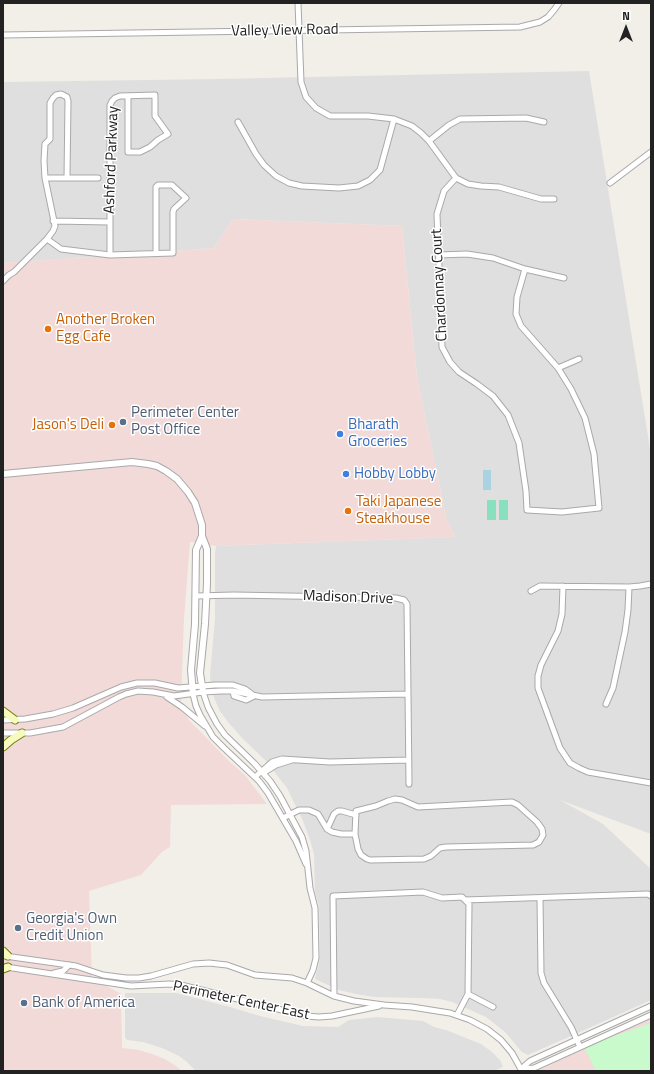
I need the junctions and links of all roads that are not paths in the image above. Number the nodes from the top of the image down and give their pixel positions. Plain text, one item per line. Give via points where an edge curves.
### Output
1 (298, 3) edge
2 (559, 3) edge
3 (299, 31) junction
4 (3, 35) edge
5 (128, 96) junction
6 (394, 119) junction
7 (238, 122) dead end
8 (544, 122) dead end
9 (429, 140) junction
10 (651, 152) edge
11 (45, 178) junction
12 (67, 178) junction
13 (98, 178) dead end
14 (456, 178) junction
15 (610, 183) dead end
16 (554, 199) dead end
17 (53, 221) junction
18 (110, 222) junction
19 (47, 239) junction
20 (156, 253) junction
21 (110, 255) junction
22 (438, 255) junction
23 (525, 269) junction
24 (6, 274) edge
25 (564, 278) dead end
26 (3, 281) edge
27 (579, 359) dead end
28 (558, 368) junction
29 (3, 474) edge
30 (202, 536) junction
31 (651, 584) edge
32 (563, 586) junction
33 (629, 587) junction
34 (532, 591) dead end
35 (206, 595) junction
36 (196, 596) junction
37 (202, 689) junction
38 (193, 690) junction
39 (163, 694) junction
40 (408, 694) junction
41 (254, 696) junction
42 (606, 704) dead end
43 (3, 711) edge
44 (3, 720) edge
45 (15, 720) junction
46 (207, 727) junction
47 (22, 733) junction
48 (3, 734) edge
49 (3, 747) edge
50 (408, 760) junction
51 (262, 772) junction
52 (255, 777) junction
53 (651, 782) edge
54 (409, 784) dead end
55 (290, 814) junction
56 (356, 815) junction
57 (283, 818) junction
58 (327, 829) junction
59 (354, 834) junction
60 (308, 867) junction
61 (651, 896) edge
62 (540, 898) junction
63 (465, 900) junction
64 (5, 954) edge
65 (69, 965) junction
66 (5, 968) edge
67 (45, 973) junction
68 (165, 973) junction
69 (307, 983) junction
70 (119, 984) junction
71 (468, 994) junction
72 (334, 996) junction
73 (384, 1005) junction
74 (651, 1006) edge
75 (493, 1007) dead end
76 (651, 1015) edge
77 (457, 1016) junction
78 (577, 1040) junction
79 (580, 1047) junction
80 (522, 1070) edge

1 - 3 street
2 - 3 street, Valley View Road via 548,17 540,22 520,27
3 - 4 street, Valley View Road
3 - 6 street via 301,82 306,97 316,108 330,116
5 - 5 street, Ashford Parkway via 155,95 155,116 168,134 140,152 128,152
5 - 18 street, Ashford Parkway via 116,98 110,105
6 - 7 street via 380,170 370,180 358,186 340,188 302,186 276,176 256,154
6 - 9 street via 412,126
8 - 9 street via 526,118 460,119
9 - 14 street
10 - 15 street
11 - 12 street, Ashford Parkway
11 - 12 street via 45,144 50,139 50,102 56,95 61,94 67,97 68,101
11 - 17 street
12 - 13 street, Ashford Parkway
14 - 16 street via 468,184 499,187 541,199
14 - 22 street, Chardonnay Court via 444,191 437,214
17 - 18 street
17 - 19 street via 55,226
18 - 21 street, Ashford Parkway
19 - 21 street via 61,249
19 - 24 street via 14,272
20 - 20 street via 156,187 172,185 186,198 172,212 173,253
20 - 21 street
22 - 23 street via 467,254 493,258
22 - 28 street, Chardonnay Court via 442,347 459,372 493,396 508,415 519,442 527,510 562,512 599,508 594,454 585,418
23 - 25 street
23 - 28 street, Chardonnay Court via 517,297 516,314 521,326
24 - 26 street
27 - 28 street
29 - 30 street via 132,462 157,466 177,479 188,492 199,514
30 - 35 street via 207,549
30 - 36 street via 196,550
31 - 33 street
32 - 33 street
32 - 34 street via 540,586
32 - 53 street via 562,614 558,630 540,665 538,676 538,688 560,748 570,763 588,772
33 - 42 street via 625,632 613,688
35 - 36 street, Madison Drive
35 - 37 street
35 - 40 street, Madison Drive via 404,600 407,604
36 - 38 street via 191,670
37 - 38 street
37 - 41 street via 233,691
37 - 41 street via 233,685 245,689
37 - 51 street via 208,707 220,728
38 - 39 street via 174,696
38 - 45 street via 137,683 58,713
38 - 46 street via 198,711
39 - 46 street
39 - 47 street via 142,691 126,694 63,727
40 - 41 street
40 - 50 street, Madison Drive
43 - 45 main road
44 - 45 street
46 - 52 street via 221,745
47 - 48 street
47 - 49 main road
50 - 51 street via 330,762 287,759 277,760
50 - 54 street, Madison Drive
51 - 52 street
51 - 55 street via 278,792
52 - 57 street
55 - 57 street
55 - 58 street via 300,810 312,810 318,814
55 - 60 street via 305,846
56 - 58 street via 338,811
56 - 59 street
56 - 59 street via 356,811 395,799 418,807 512,802 537,822 543,835 539,842 533,845 442,847 424,859 370,860 359,852
57 - 60 street
58 - 59 street via 336,834
60 - 69 street via 315,908 317,954 315,966
61 - 62 street via 648,894
62 - 63 street
62 - 78 street via 541,973 544,983
63 - 71 street via 469,904
63 - 72 street via 462,897 442,898 423,892 333,896
64 - 65 street, Perimeter Center East
65 - 67 street via 58,973
65 - 68 street, Perimeter Center East via 126,978
66 - 67 street, Perimeter Center East
67 - 70 street, Perimeter Center East
68 - 69 street, Perimeter Center East via 193,964 209,963 228,965 255,975 286,977
68 - 70 street via 158,978
69 - 72 street, Perimeter Center East
70 - 73 street, Perimeter Center East via 181,985 313,1017 332,1016
71 - 75 street
71 - 77 street
72 - 73 street, Perimeter Center East
73 - 77 street, Perimeter Center East via 412,1007
74 - 78 street
76 - 79 street
77 - 80 street, Perimeter Center East via 494,1034 512,1053
78 - 79 street
78 - 80 street via 530,1061
79 - 80 street via 534,1068

